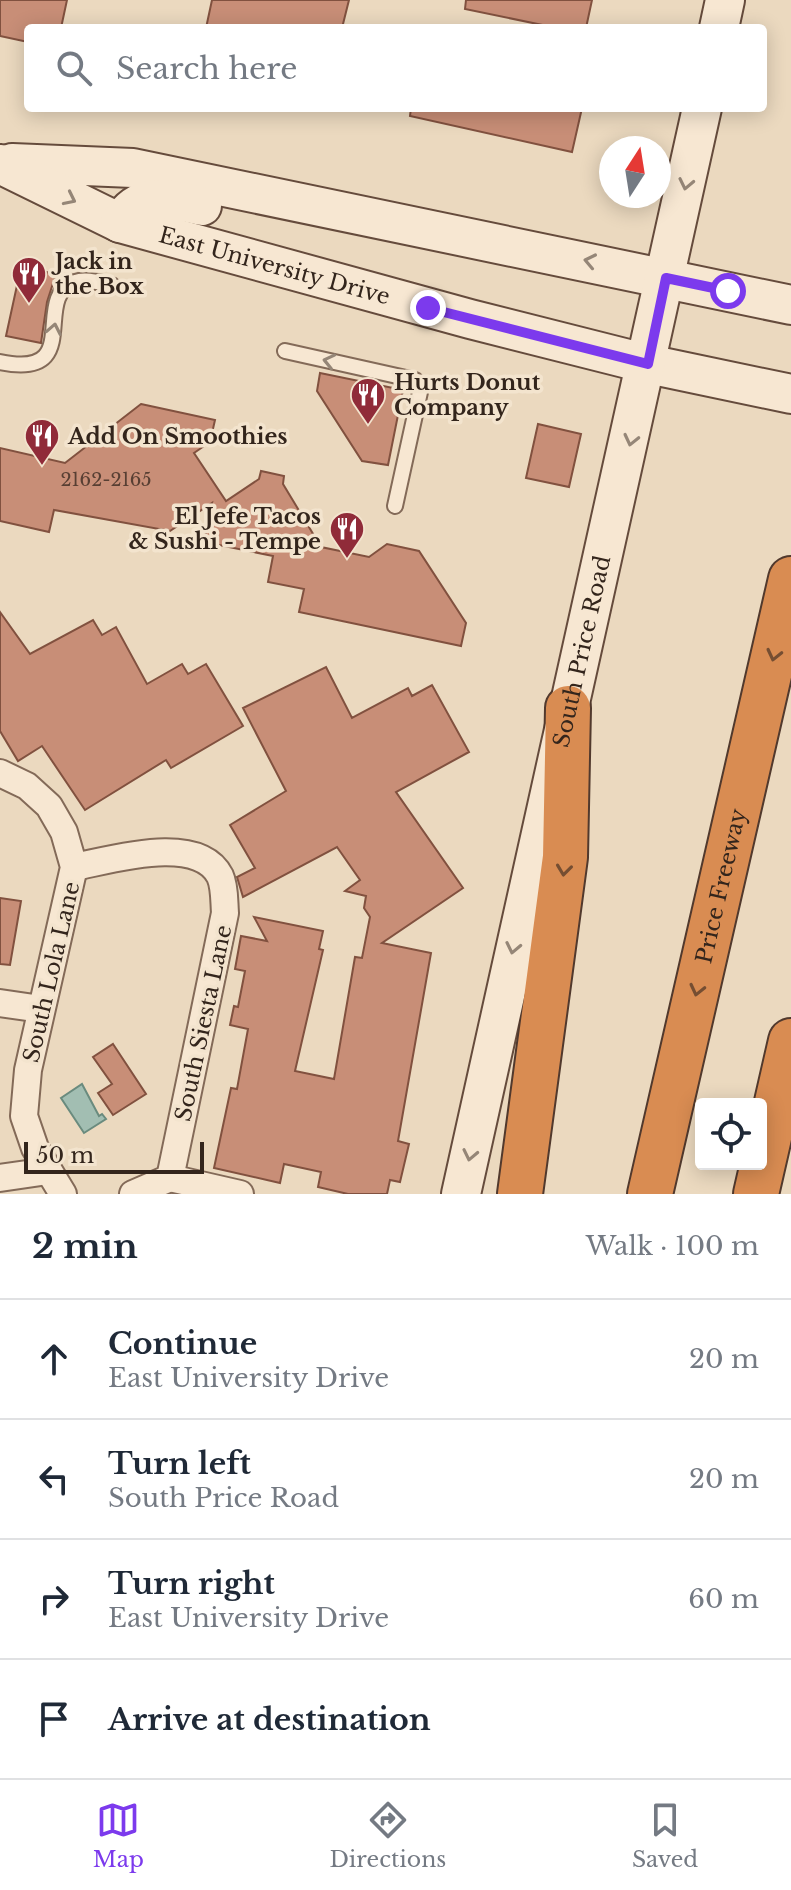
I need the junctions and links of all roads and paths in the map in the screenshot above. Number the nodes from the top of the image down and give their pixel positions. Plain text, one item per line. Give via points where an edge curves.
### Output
1 (725, 0) edge
2 (720, 24) edge
3 (701, 112) edge
4 (0, 163) edge
5 (354, 212) junction
6 (120, 223) junction
7 (666, 278) junction
8 (112, 285) dead end
9 (791, 305) edge
10 (285, 351) dead end
11 (0, 362) edge
12 (648, 364) junction
13 (791, 394) edge
14 (395, 506) dead end
15 (791, 579) edge
16 (568, 708) junction
17 (0, 773) edge
18 (74, 867) junction
19 (0, 1003) edge
20 (41, 1009) junction
21 (791, 1041) edge
22 (48, 1171) junction
23 (0, 1178) edge
24 (170, 1178) junction
25 (63, 1194) edge
26 (133, 1194) edge
27 (240, 1194) edge
28 (461, 1194) edge
29 (520, 1194) edge
30 (650, 1194) edge
31 (756, 1194) edge

1 - 2 main road
3 -> 7 main road, South Price Road
4 - 5 main road, East University Drive via 133,168
4 -> 6 main road, East University Drive
5 - 6 main road via 287,221 154,197 129,209
7 -> 5 main road, East University Drive
6 - 12 main road, East University Drive
7 - 9 main road, East University Drive
7 - 12 main road, South Price Road
11 -> 8 lane via 24,367 44,357 66,287 76,281
14 -> 10 lane via 420,392 415,380
12 - 13 main road, East University Drive
12 -> 16 main road, South Price Road
15 -> 30 highway, Price Freeway
16 -> 28 main road, South Price Road
16 -> 29 highway via 565,857
17 - 18 street, South Lola Lane via 27,786 49,806 64,832
18 - 20 street, South Lola Lane
18 - 24 street, South Siesta Lane via 181,851 208,863 219,875 225,913
19 - 20 street
20 - 22 street, South Lola Lane via 24,1116
21 - 31 highway
22 - 23 street
22 - 25 street, South Lola Lane
24 - 26 street
24 - 27 street

